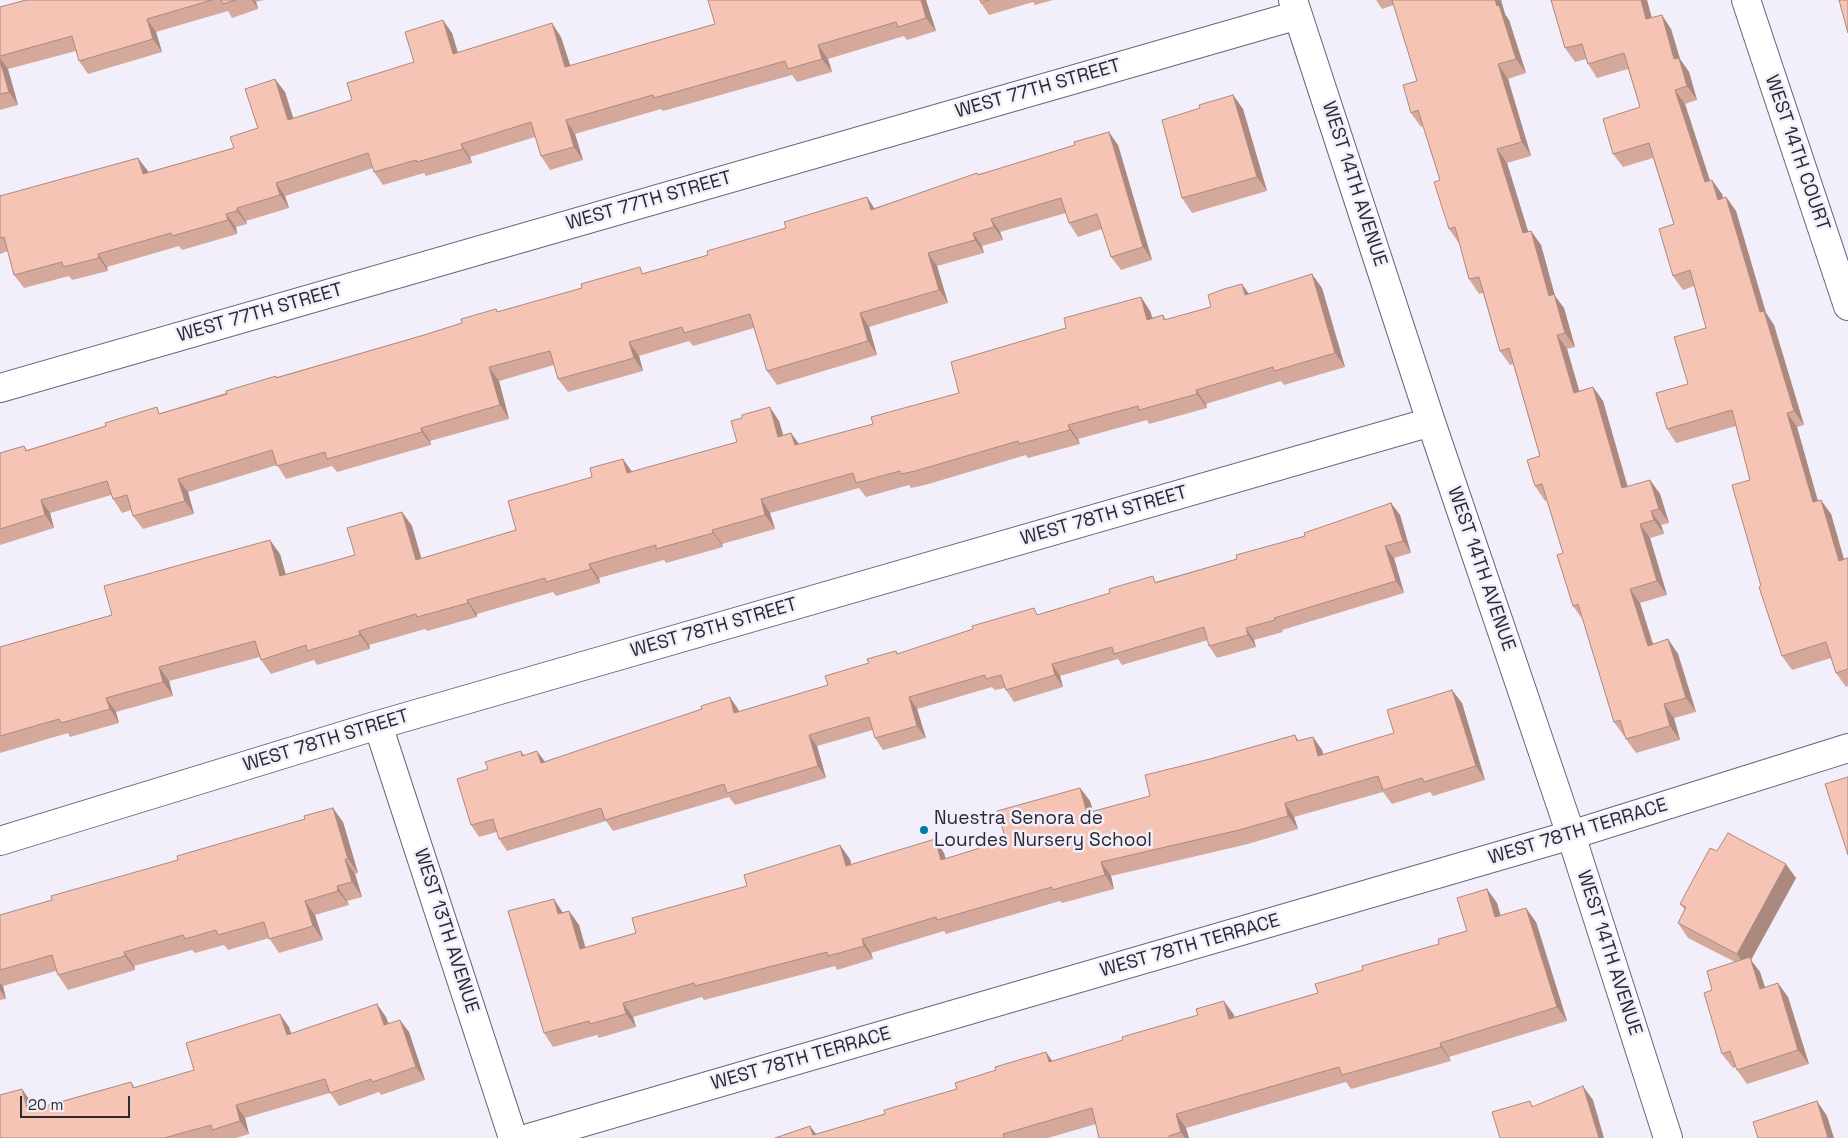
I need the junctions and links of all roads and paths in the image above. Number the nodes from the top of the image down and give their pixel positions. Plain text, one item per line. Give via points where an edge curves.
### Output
1 (1746, 0) edge
2 (1296, 7) edge
3 (1848, 306) edge
4 (0, 388) edge
5 (1431, 422) junction
6 (378, 725) junction
7 (1848, 748) edge
8 (1571, 835) junction
9 (0, 841) edge
10 (513, 1138) edge
11 (529, 1138) edge
12 (1668, 1138) edge

1 - 3 street, WEST 14TH COURT
2 - 4 street, WEST 77TH STREET
2 - 5 street, WEST 14TH AVENUE
5 - 6 street, WEST 78TH STREET
5 - 8 street, WEST 14TH AVENUE
6 - 9 street, WEST 78TH STREET
6 - 10 street, WEST 13TH AVENUE
7 - 8 street, WEST 78TH TERRACE
8 - 11 street, WEST 78TH TERRACE
8 - 12 street, WEST 14TH AVENUE

